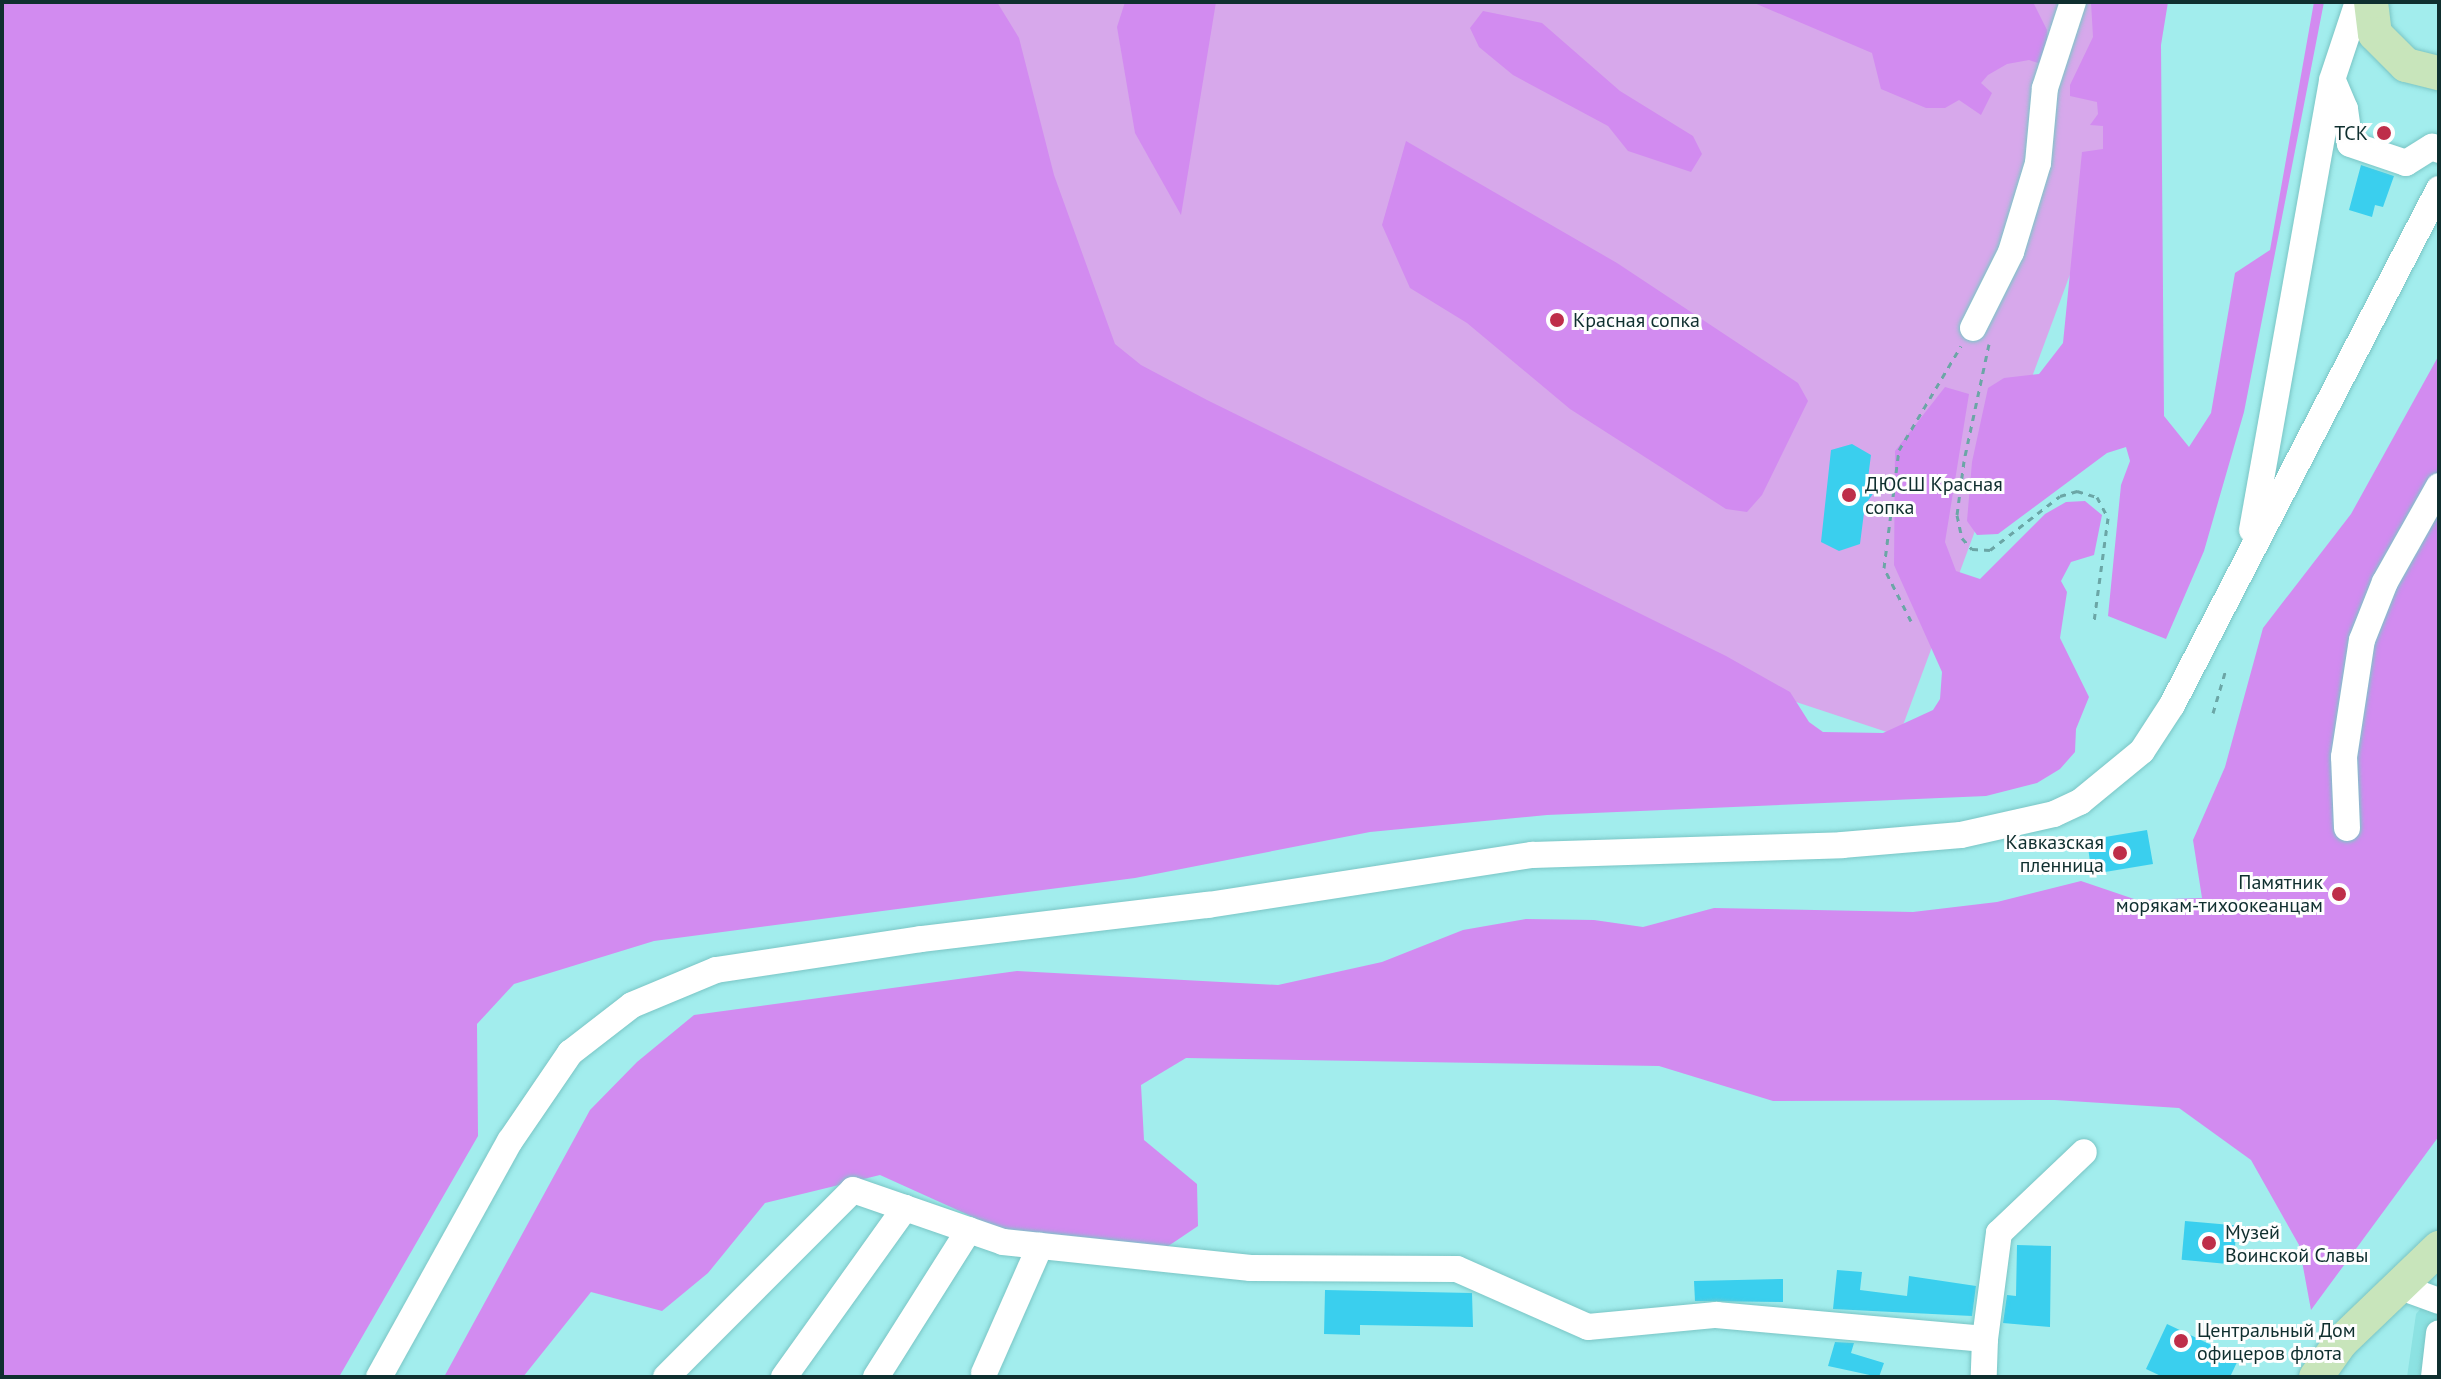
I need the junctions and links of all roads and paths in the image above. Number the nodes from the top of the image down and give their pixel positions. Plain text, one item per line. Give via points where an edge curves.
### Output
1 (2073, 2) edge
2 (2358, 2) edge
3 (2371, 2) edge
4 (2439, 73) edge
5 (2332, 80) junction
6 (2439, 150) edge
7 (2439, 189) edge
8 (1973, 328) junction
9 (2439, 486) edge
10 (2238, 580) junction
11 (1911, 621) dead end
12 (2094, 622) dead end
13 (2226, 669) dead end
14 (2213, 713) dead end
15 (2347, 828) dead end
16 (2084, 1152) dead end
17 (905, 1208) junction
18 (969, 1230) junction
19 (1040, 1246) junction
20 (2439, 1248) edge
21 (2398, 1286) junction
22 (2439, 1301) edge
23 (2439, 1333) edge
24 (1985, 1339) junction
25 (984, 1373) dead end
26 (379, 1377) edge
27 (666, 1377) edge
28 (784, 1377) edge
29 (876, 1377) edge
30 (1984, 1377) edge
31 (2316, 1377) edge
32 (2434, 1377) edge

1 - 8 street via 2045,88 2038,163 1989,305
2 - 5 street
3 - 4 main road via 2375,34 2406,65
5 - 6 street via 2345,109 2350,144 2406,163 2432,147
5 - 10 street via 2265,467
7 - 10 street
8 - 11 path via 1899,450 1884,568
8 - 12 path via 1987,330 1990,339 1964,461 1957,515 1962,538 1972,549 1990,550 2060,496 2080,491 2097,497 2108,518
9 - 15 street via 2385,582 2362,640 2344,757
10 - 26 street via 2142,751 2080,802 2010,827 1842,845 1501,858 1208,905 751,962 675,984 600,1026 556,1072 510,1141
13 - 14 path
16 - 24 street via 1999,1233
17 - 18 street
17 - 27 street via 853,1190
17 - 28 street
18 - 19 street
18 - 29 street
19 - 24 street via 1251,1268 1457,1269 1588,1327 1716,1315
19 - 25 street
20 - 21 main road
21 - 22 street
21 - 31 main road via 2341,1342
23 - 32 street
24 - 30 street

